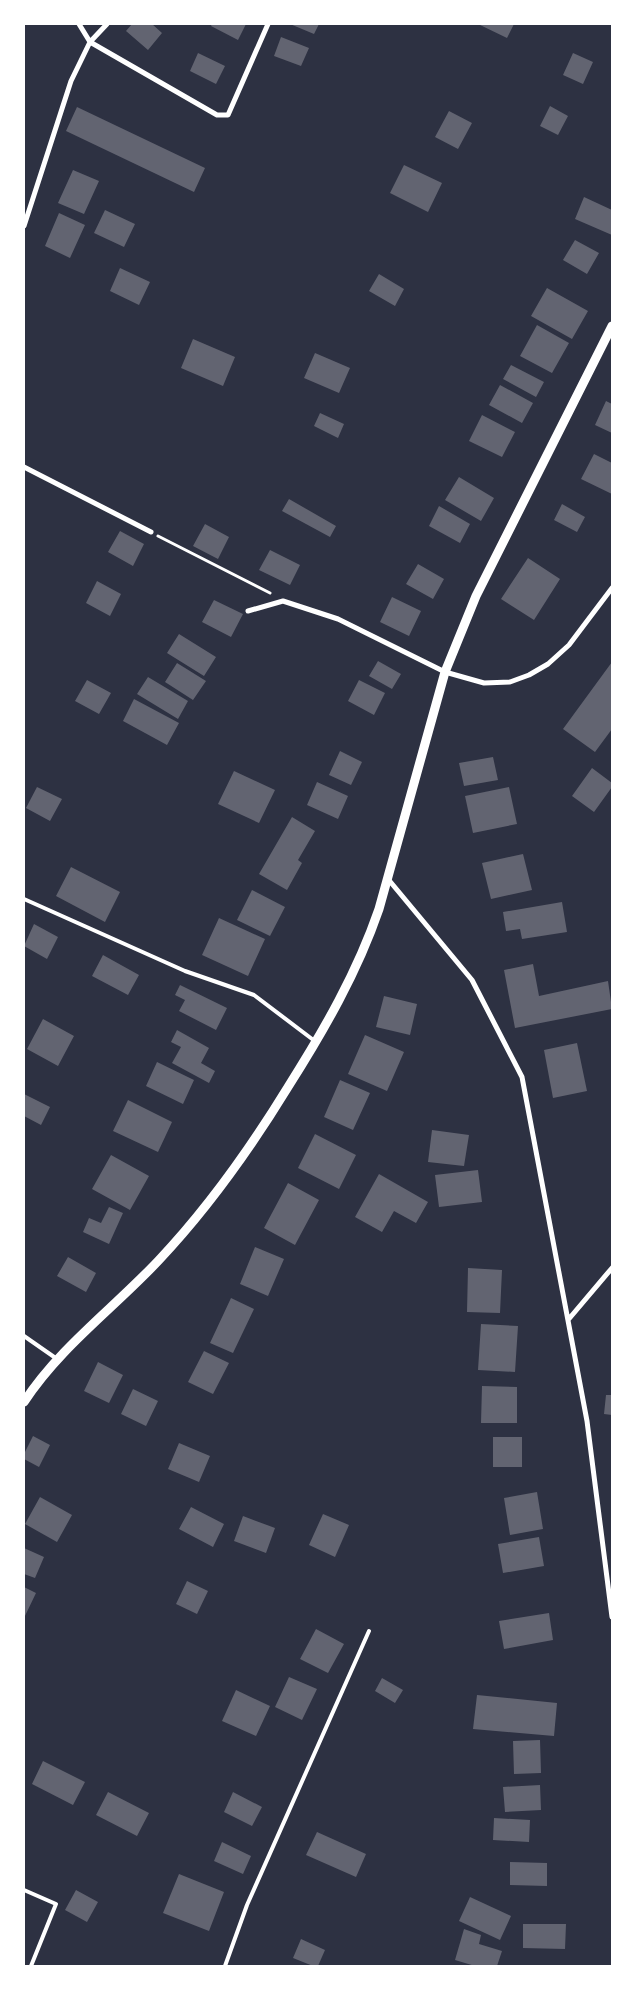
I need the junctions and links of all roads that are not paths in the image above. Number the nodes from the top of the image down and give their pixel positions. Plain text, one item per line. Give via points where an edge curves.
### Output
1 (79, 24) edge
2 (107, 24) edge
3 (268, 24) edge
4 (90, 42) junction
5 (24, 226) edge
6 (612, 326) edge
7 (24, 467) edge
8 (151, 532) road end
9 (612, 588) edge
10 (248, 610) dead end
11 (445, 672) junction
12 (387, 879) junction
13 (24, 899) edge
14 (316, 1042) junction
15 (612, 1268) edge
16 (568, 1320) junction
17 (24, 1336) edge
18 (57, 1359) junction
19 (24, 1402) edge
20 (612, 1617) edge
21 (369, 1631) dead end
22 (24, 1890) edge
23 (31, 1966) edge
24 (225, 1966) edge

1 - 4 street
2 - 4 street
3 - 4 street via 228,115 217,114
4 - 5 street via 71,80
6 - 11 street via 476,596
7 - 8 street
9 - 11 street via 569,645 548,664 529,675 510,682 484,682
10 - 11 street via 283,601 338,619
11 - 12 street
12 - 14 street via 367,944
12 - 16 street via 472,980 522,1077
13 - 14 lane via 185,971 254,995
14 - 18 street via 258,1136 216,1195 158,1261
15 - 16 street
16 - 20 street via 587,1421
17 - 18 lane
18 - 19 street
21 - 24 lane via 247,1905
22 - 23 lane via 56,1904

